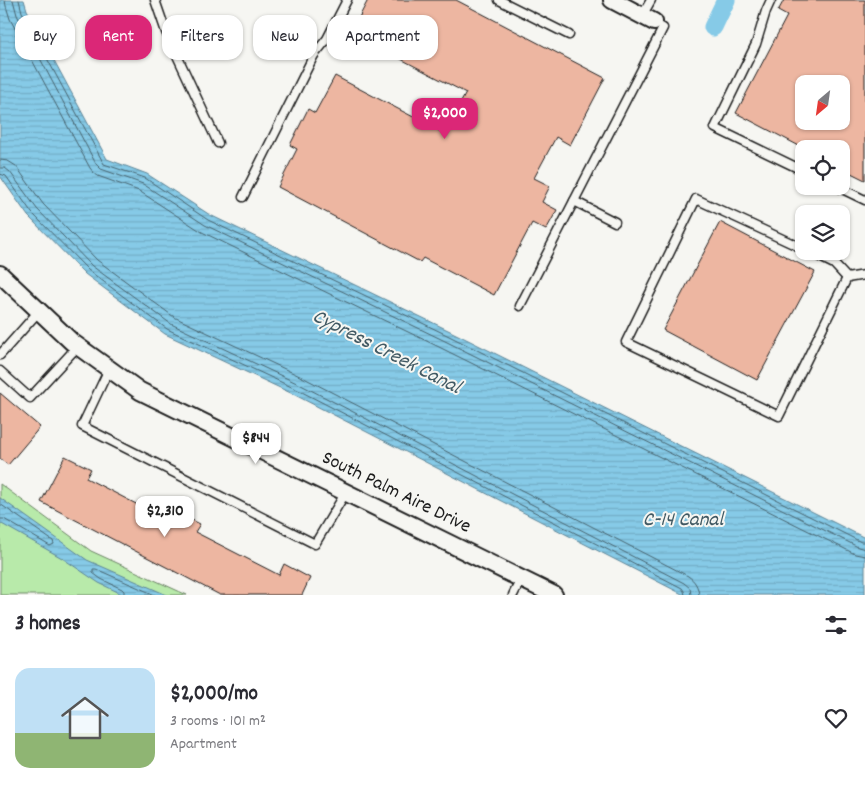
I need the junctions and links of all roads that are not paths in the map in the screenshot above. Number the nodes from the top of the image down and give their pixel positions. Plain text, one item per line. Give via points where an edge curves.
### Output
1 (155, 0) edge
2 (346, 0) edge
3 (499, 0) edge
4 (612, 0) edge
5 (650, 0) edge
6 (772, 0) edge
7 (653, 22) junction
8 (568, 35) dead end
9 (317, 51) edge
10 (312, 60) edge
11 (218, 143) dead end
12 (795, 167) edge
13 (850, 193) edge
14 (243, 197) dead end
15 (865, 200) edge
16 (574, 201) junction
17 (615, 222) dead end
18 (795, 246) edge
19 (826, 260) edge
20 (0, 274) edge
21 (865, 275) edge
22 (847, 278) junction
23 (520, 306) dead end
24 (39, 311) junction
25 (78, 346) junction
26 (0, 355) edge
27 (109, 369) junction
28 (0, 372) edge
29 (346, 492) junction
30 (521, 579) junction
31 (513, 595) edge
32 (554, 595) edge

1 - 11 lane via 166,32
2 - 9 lane via 327,39
3 - 8 lane
4 - 7 street
5 - 7 lane
6 - 12 lane via 756,44 715,128
7 - 16 lane
10 - 14 lane
13 - 15 lane
16 - 17 lane
16 - 23 lane
18 - 22 lane via 696,199 626,342 779,416
19 - 22 lane
20 - 24 street, South Palm Aire Drive
21 - 22 lane
24 - 25 street, South Palm Aire Drive
24 - 26 lane
25 - 27 street, South Palm Aire Drive
25 - 28 lane via 30,398
27 - 29 street, South Palm Aire Drive via 140,391
27 - 29 lane via 82,426 315,544
29 - 30 street, South Palm Aire Drive
30 - 31 lane
30 - 32 street, South Palm Aire Drive

